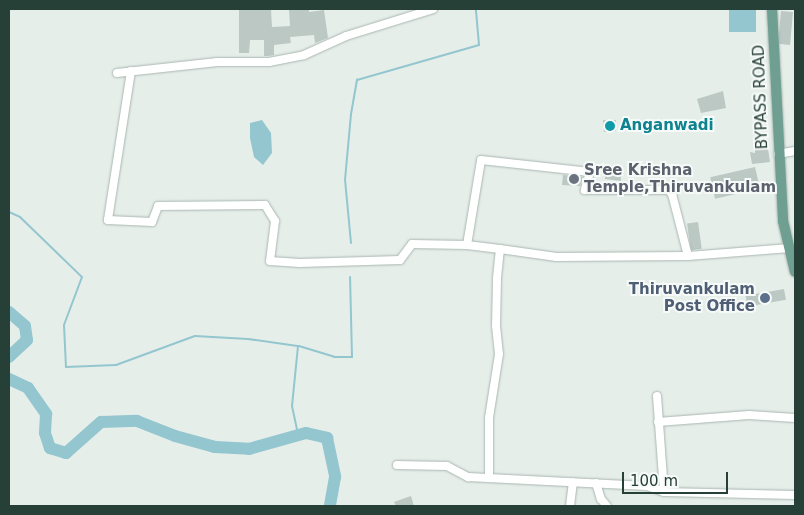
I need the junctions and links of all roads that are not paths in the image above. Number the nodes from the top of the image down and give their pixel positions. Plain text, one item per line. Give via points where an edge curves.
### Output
1 (433, 9) edge
2 (772, 9) edge
3 (416, 12) edge
4 (131, 71) junction
5 (117, 73) dead end
6 (795, 151) edge
7 (778, 154) junction
8 (467, 245) junction
9 (790, 248) junction
10 (500, 249) junction
11 (688, 256) junction
12 (795, 272) edge
13 (657, 396) dead end
14 (795, 418) edge
15 (658, 422) junction
16 (396, 465) dead end
17 (489, 477) junction
18 (573, 482) junction
19 (596, 483) junction
20 (664, 492) junction
21 (795, 495) edge
22 (570, 506) edge
23 (607, 506) edge

1 - 3 street
2 - 7 main road, BYPASS ROAD
3 - 4 street via 295,57 269,62 217,62
4 - 5 street
4 - 8 street via 108,220 152,222 158,206 265,205 275,221 270,260 300,263 400,260 412,244
6 - 7 street
7 - 9 main road, BYPASS ROAD via 783,221
8 - 10 street
8 - 11 street via 481,160 590,172 585,190 668,190 672,194
9 - 11 street
9 - 12 main road, BYPASS ROAD
10 - 11 street via 556,257
10 - 17 street via 496,326 500,354 489,418
13 - 15 street
14 - 15 street via 749,415
15 - 20 street
16 - 17 street via 447,466 468,477
17 - 18 street
18 - 19 street
18 - 22 street
19 - 20 street via 647,486
19 - 23 street
20 - 21 street

